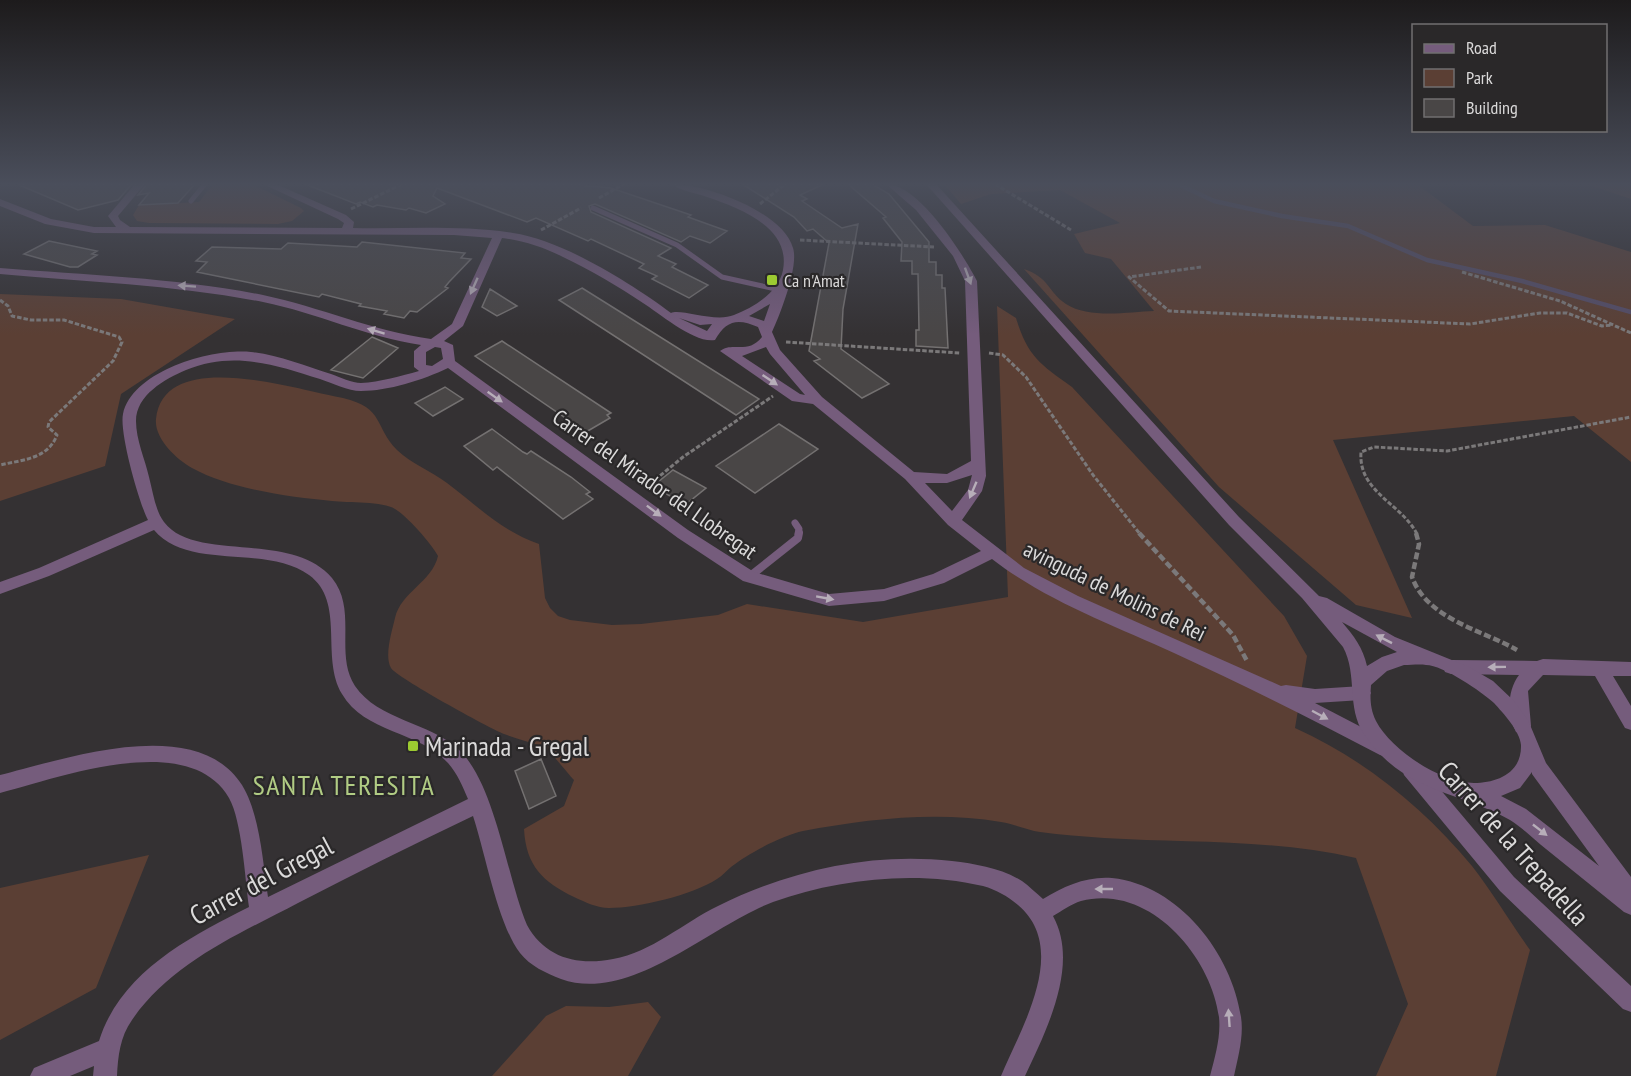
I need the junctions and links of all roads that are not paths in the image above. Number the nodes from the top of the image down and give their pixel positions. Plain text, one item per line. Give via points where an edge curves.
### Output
1 (500, 234) edge
2 (501, 234) edge
3 (655, 234) edge
4 (779, 234) edge
5 (941, 234) edge
6 (976, 234) edge
7 (0, 271) edge
8 (780, 290) junction
9 (662, 309) junction
10 (732, 320) junction
11 (768, 333) junction
12 (711, 337) junction
13 (433, 343) junction
14 (728, 351) junction
15 (419, 362) junction
16 (448, 362) junction
17 (433, 370) junction
18 (392, 381) junction
19 (817, 400) junction
20 (979, 463) junction
21 (910, 477) junction
22 (953, 522) junction
23 (155, 523) junction
24 (795, 523) dead end
25 (991, 553) junction
26 (749, 577) junction
27 (0, 588) edge
28 (1308, 594) junction
29 (1444, 664) junction
30 (1543, 666) junction
31 (1599, 667) junction
32 (1631, 669) edge
33 (1268, 688) junction
34 (1362, 688) junction
35 (1631, 722) edge
36 (1522, 726) junction
37 (1528, 747) junction
38 (1386, 749) junction
39 (1411, 769) junction
40 (0, 784) edge
41 (1470, 791) junction
42 (480, 803) junction
43 (1631, 894) edge
44 (1631, 905) edge
45 (260, 912) junction
46 (1040, 912) junction
47 (1631, 1001) edge
48 (106, 1050) junction
49 (42, 1076) edge
50 (105, 1076) edge
51 (1013, 1076) edge
52 (1222, 1076) edge

1 -> 13 street via 457,326
2 - 9 street via 565,253
3 - 8 lane via 722,277
4 - 8 street via 790,258
5 -> 20 street via 958,255 971,281
6 - 28 street via 1234,521
13 -> 7 street via 406,340 268,300 205,288
8 - 10 street
8 - 11 street
9 - 10 street via 700,321
9 - 12 street via 676,322
10 - 11 street via 755,321
10 - 12 street via 715,327
11 - 14 street via 766,342 754,350
11 - 19 street, avinguda de Molins de Rei via 774,351
12 - 14 street, avinguda de Molins de Rei via 719,348
13 - 15 street via 420,351
13 - 16 street via 448,347
14 -> 19 street, avinguda de Molins de Rei via 797,398
15 - 17 street via 423,369
15 - 18 street
16 - 17 street
16 -> 26 street, Carrer del Mirador del Llobregat via 683,534
17 - 18 street
18 - 23 street via 359,387 252,356 195,363 165,375 143,390 129,413 134,450
19 - 21 street, avinguda de Molins de Rei
20 - 21 street via 963,476 942,480
20 -> 22 street via 975,491
21 - 22 street, avinguda de Molins de Rei
22 - 25 street, avinguda de Molins de Rei
23 - 27 street
23 - 42 street via 182,542 290,560 324,580 334,592 339,608 341,667 351,695 364,707 420,732 455,756
24 - 26 lane via 798,538
26 -> 25 street, Carrer del Mirador del Llobregat via 829,600 884,596 938,579
25 - 33 street, avinguda de Molins de Rei via 1072,600
29 -> 28 street via 1389,642
28 - 34 street via 1349,642 1356,655
30 -> 29 street
29 - 34 street via 1413,658 1391,660 1373,668
29 - 36 street via 1487,687
30 - 31 street
30 - 36 street via 1525,677 1519,687
31 - 32 street
31 - 35 street
33 - 34 street, avinguda de Molins de Rei via 1315,696
33 -> 38 street, avinguda de Molins de Rei
34 - 38 street via 1361,703 1369,726
36 - 37 street
37 - 41 street via 1527,766 1516,781 1497,790
37 - 43 street via 1539,768
38 - 39 street
39 - 41 street via 1440,784
39 - 47 street, Carrer de la Trepadella via 1507,884
40 - 45 street via 126,755 179,753 200,760 223,774 236,793
41 -> 44 street via 1539,828
42 - 45 street, Carrer del Gregal
42 - 46 street via 512,914 526,945 548,962 570,971 609,970 643,963 750,902 802,884 884,867 978,874 1027,896
45 - 48 street, Carrer del Gregal via 174,961 129,1005
46 - 51 street via 1050,938 1049,992
52 -> 46 street via 1230,1038 1226,997 1211,963 1173,917 1136,894 1104,888 1086,890
48 - 49 street
48 - 50 street, Carrer del Gregal

